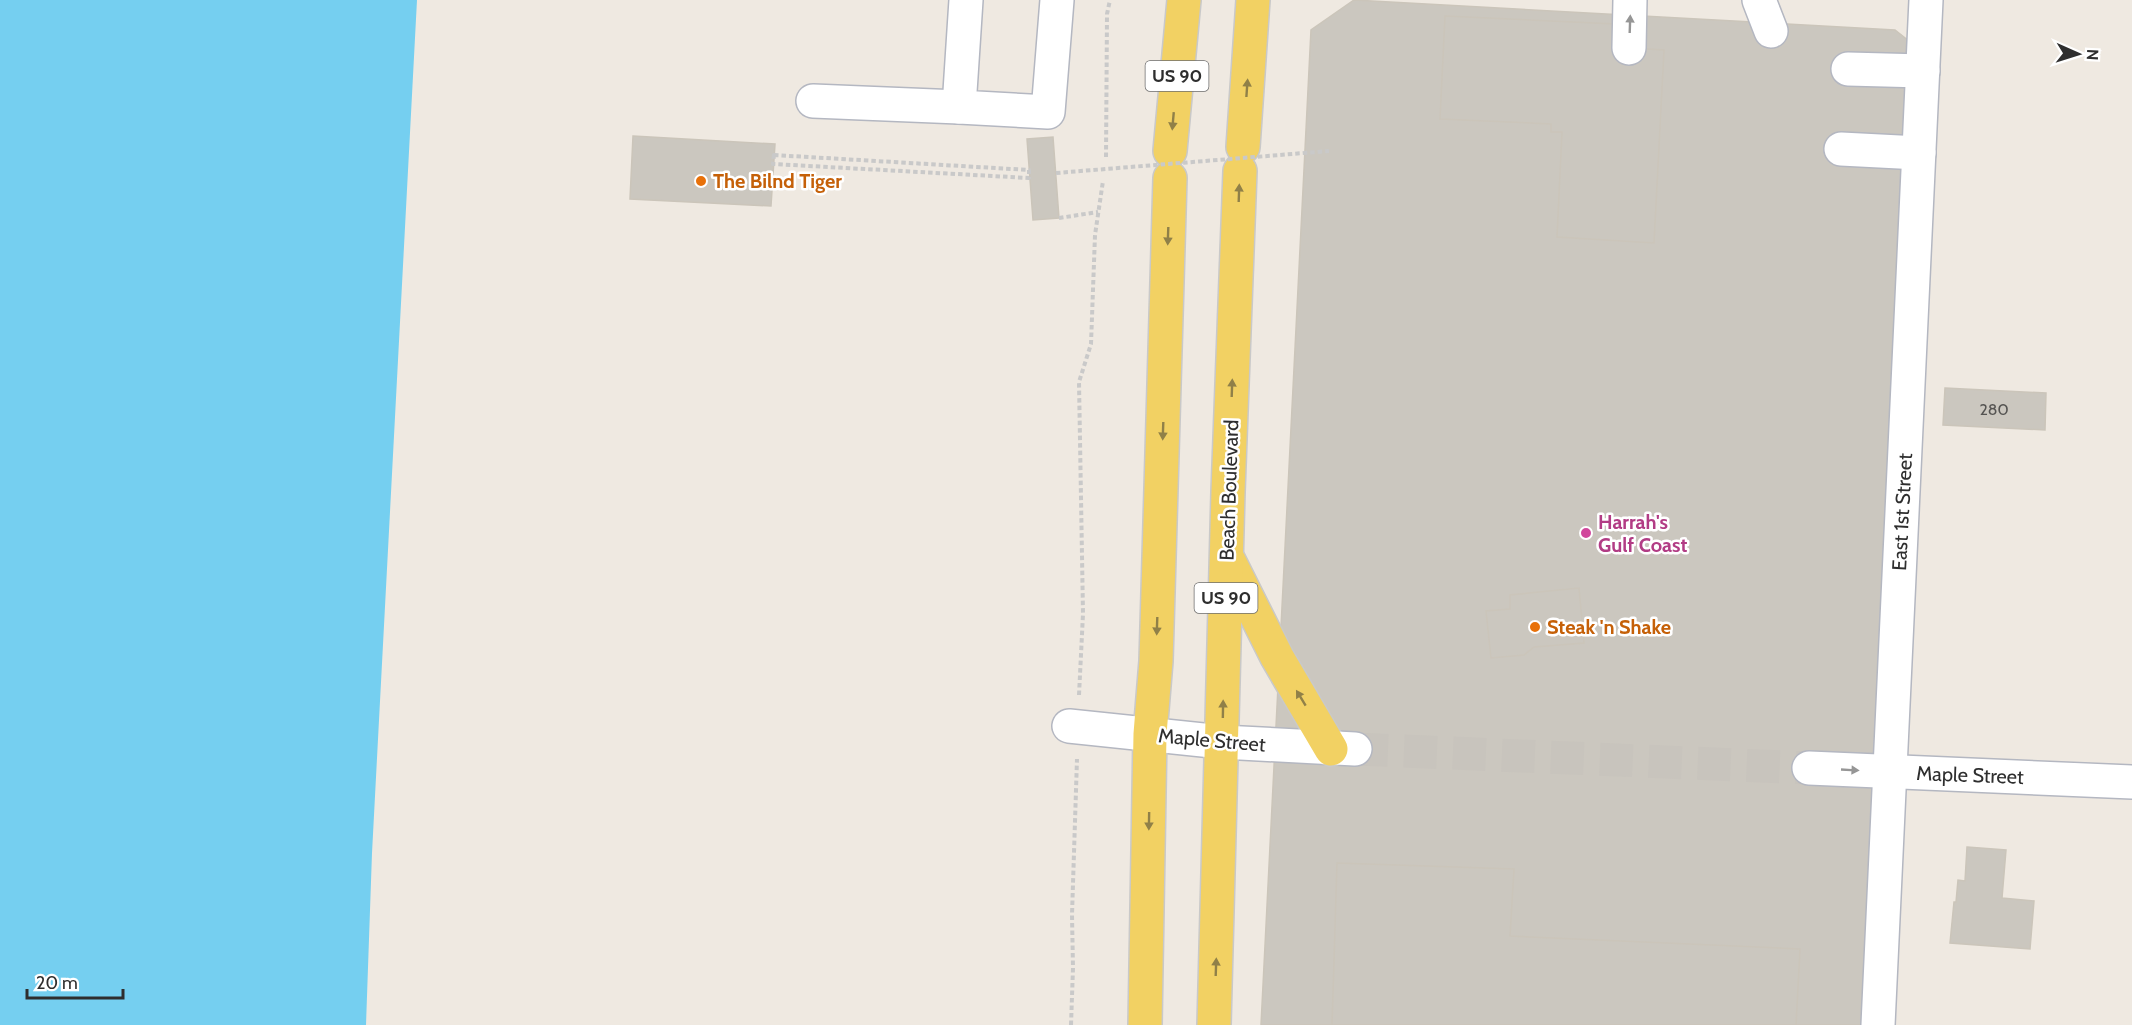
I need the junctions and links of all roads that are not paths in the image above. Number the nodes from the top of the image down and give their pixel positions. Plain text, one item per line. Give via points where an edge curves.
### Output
1 (966, 0) edge
2 (1057, 0) edge
3 (1184, 0) edge
4 (1252, 0) edge
5 (1630, 0) edge
6 (1759, 0) edge
7 (1926, 0) edge
8 (1771, 31) dead end
9 (1629, 48) dead end
10 (1848, 69) dead end
11 (1923, 71) junction
12 (813, 101) dead end
13 (959, 107) junction
14 (1841, 149) dead end
15 (1919, 153) junction
16 (1227, 557) junction
17 (1150, 734) junction
18 (1073, 737) road end
19 (1222, 742) junction
20 (1343, 749) joint
21 (1809, 768) tunnel mouth
22 (1890, 772) junction
23 (2132, 782) edge
24 (1145, 1025) edge
25 (1214, 1025) edge
26 (1878, 1025) edge

1 - 13 street
2 - 13 street via 1048,112
3 -> 17 main road, US 90 via 1170,164 1156,661
16 -> 4 main road, Beach Boulevard / US 90 via 1241,159
9 -> 5 street
6 - 8 street
7 - 11 street, East 1st Street
10 - 11 street
11 - 15 street, East 1st Street
12 - 13 street
14 - 15 street
15 - 22 street, East 1st Street
19 -> 16 main road, Beach Boulevard / US 90
20 -> 16 main road via 1277,657
17 - 18 street, Maple Street
17 - 19 street, Maple Street
17 -> 24 main road, US 90
19 - 20 street, Maple Street
25 -> 19 main road, Beach Boulevard / US 90
21 -> 22 street, Maple Street
22 - 23 street, Maple Street
22 - 26 street, East 1st Street

